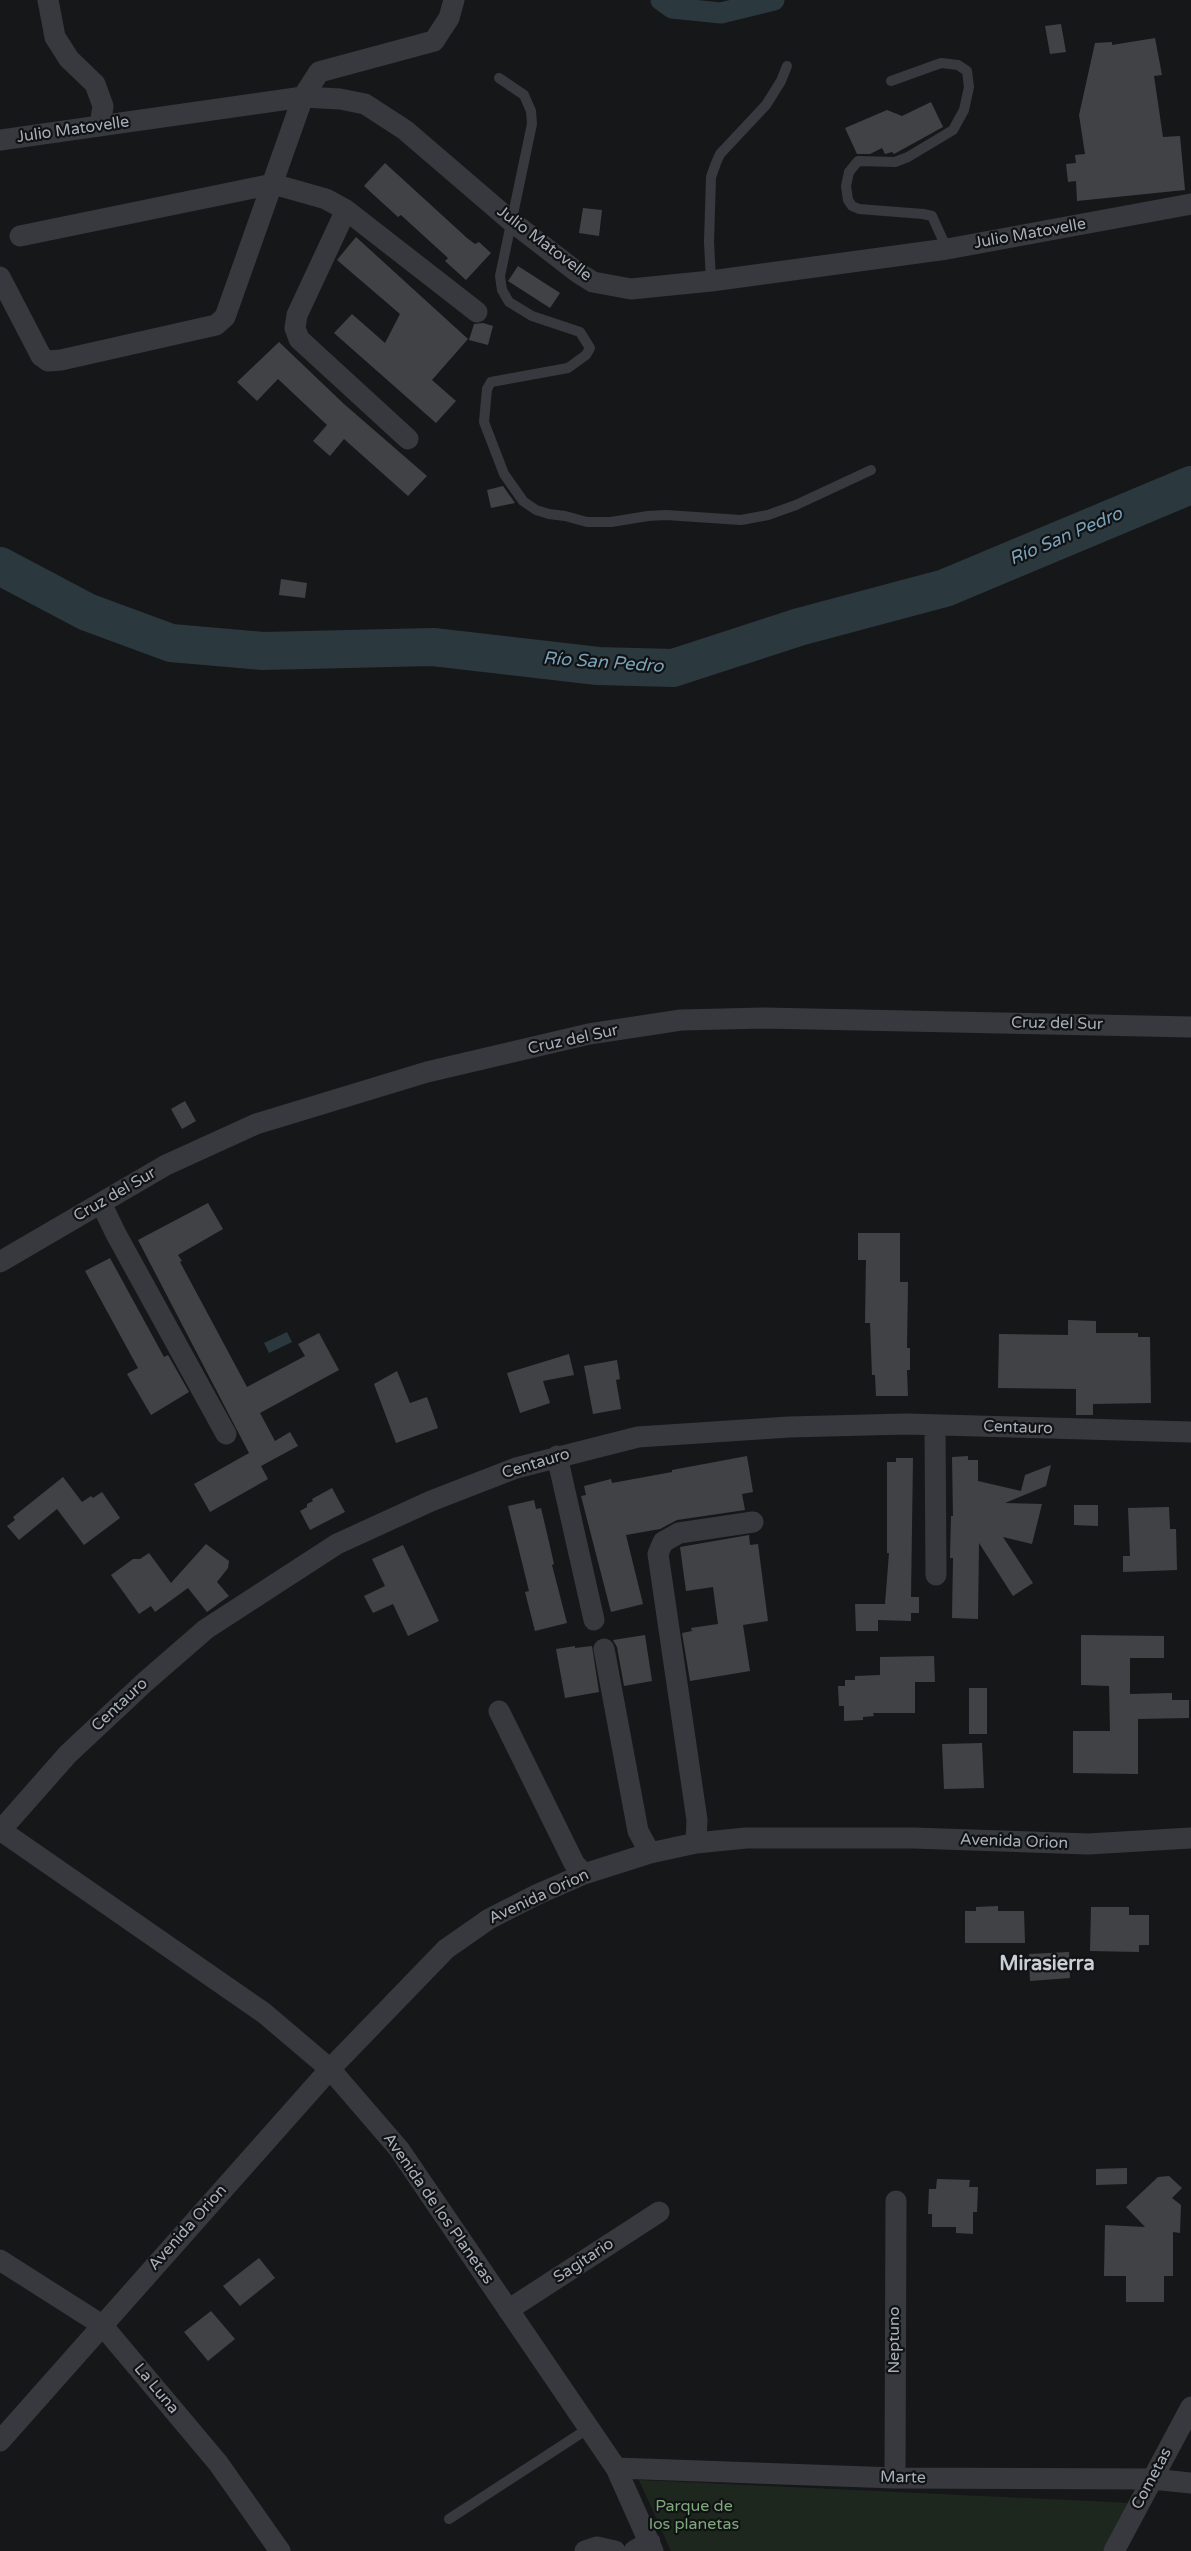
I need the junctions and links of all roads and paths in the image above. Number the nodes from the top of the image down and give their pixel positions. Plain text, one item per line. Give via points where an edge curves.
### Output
1 (48, 0) edge
2 (454, 0) edge
3 (787, 66) dead end
4 (499, 78) dead end
5 (891, 81) dead end
6 (303, 97) junction
7 (100, 126) junction
8 (0, 140) edge
9 (273, 184) junction
10 (1191, 204) edge
11 (346, 210) junction
12 (511, 220) junction
13 (20, 236) dead end
14 (947, 249) junction
15 (0, 277) edge
16 (711, 281) junction
17 (477, 312) dead end
18 (408, 439) dead end
19 (871, 470) dead end
20 (1191, 1027) edge
21 (101, 1203) junction
22 (0, 1262) edge
23 (935, 1425) junction
24 (1191, 1432) edge
25 (226, 1434) dead end
26 (557, 1456) junction
27 (753, 1522) dead end
28 (936, 1575) dead end
29 (594, 1620) dead end
30 (604, 1649) dead end
31 (499, 1711) dead end
32 (0, 1831) edge
33 (1191, 1838) edge
34 (696, 1843) junction
35 (650, 1853) junction
36 (584, 1874) junction
37 (330, 2069) junction
38 (896, 2201) dead end
39 (659, 2212) dead end
40 (0, 2260) edge
41 (508, 2310) junction
42 (102, 2325) junction
43 (1191, 2407) edge
44 (589, 2428) junction
45 (0, 2441) edge
46 (616, 2468) junction
47 (895, 2478) junction
48 (1152, 2479) junction
49 (1191, 2484) edge
50 (449, 2519) dead end
51 (646, 2548) edge
52 (280, 2551) edge
53 (585, 2551) edge
54 (615, 2551) edge
55 (1114, 2551) edge

1 - 7 street via 55,36 69,59 95,84 103,106
2 - 6 street via 449,18 434,41 325,69
3 - 16 lane via 766,105 720,154 711,177
4 - 12 lane via 524,95 531,111
5 - 14 lane via 941,63 958,65 967,71 969,87 964,110 953,130 909,157 895,162 858,161 849,172 848,200 859,209 932,216
6 - 7 street, Julio Matovelle
6 - 9 street
6 - 12 street, Julio Matovelle via 365,104 405,130
7 - 8 street, Julio Matovelle
9 - 11 street via 326,199
9 - 13 street
9 - 15 street via 225,317 216,325 48,361 41,356
10 - 14 street, Julio Matovelle
11 - 17 street
11 - 18 street via 297,315 295,328 299,339
12 - 16 street, Julio Matovelle via 592,282 631,289
12 - 19 lane via 500,276 509,302 532,316 580,332 590,348 568,368 491,382 487,389 484,422 504,474 522,501 536,510 587,522 666,515 741,520 796,505
14 - 16 street, Julio Matovelle
20 - 21 street, Cruz del Sur via 764,1018 681,1020 589,1034 427,1072 256,1124 166,1165
21 - 22 street, Cruz del Sur
21 - 25 street
23 - 24 street, Centauro
23 - 26 street, Centauro via 709,1431 639,1437
23 - 28 street
26 - 29 street
26 - 32 street, Centauro via 431,1501 337,1544 206,1629 68,1754
27 - 34 street via 679,1533 663,1542 658,1554 697,1820
30 - 35 street via 638,1831
31 - 36 street via 574,1863
32 - 37 street, Avenida de los Planetas via 264,2013
33 - 34 street, Avenida Orion via 1088,1844 914,1838 746,1838
34 - 35 street, Avenida Orion
35 - 36 street, Avenida Orion
36 - 37 street, Avenida Orion via 489,1919 447,1949
37 - 41 street, Avenida de los Planetas via 399,2149
37 - 42 street, Avenida Orion
38 - 47 street, Neptuno
39 - 41 street, Sagitario
40 - 42 street, La Luna
41 - 44 street, Avenida de los Planetas
42 - 45 street, Avenida Orion
42 - 52 street, La Luna via 218,2463
43 - 48 street, Cometas
44 - 46 street, Avenida de los Planetas
44 - 50 lane
46 - 47 street, Marte
46 - 51 street, Avenida de los Planetas
47 - 48 street, Marte
48 - 49 street, Marte
48 - 55 street, Cometas
53 - 54 street via 597,2547

